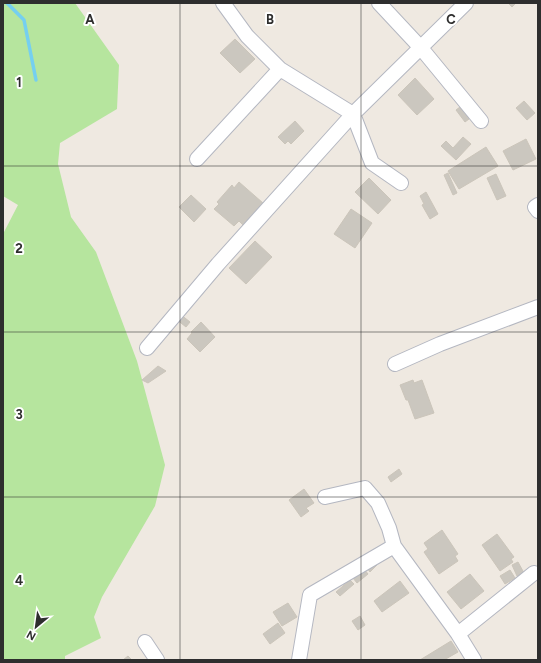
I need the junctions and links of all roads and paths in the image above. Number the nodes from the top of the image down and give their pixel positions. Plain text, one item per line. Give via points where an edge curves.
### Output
1 (224, 3) edge
2 (379, 3) edge
3 (466, 3) edge
4 (421, 48) junction
5 (280, 70) junction
6 (353, 114) junction
7 (481, 121) dead end
8 (196, 159) dead end
9 (401, 183) dead end
10 (538, 206) edge
11 (538, 211) edge
12 (538, 307) edge
13 (147, 348) dead end
14 (395, 364) dead end
15 (325, 497) dead end
16 (394, 546) junction
17 (534, 573) dead end
18 (458, 634) junction
19 (145, 642) dead end
20 (157, 660) edge
21 (299, 660) edge
22 (474, 660) edge

1 - 5 street via 248,36
2 - 4 street
3 - 4 street
4 - 6 street
4 - 7 street
5 - 6 street
5 - 8 street
6 - 9 street via 372,163
6 - 13 street
10 - 11 street via 535,207
12 - 14 street
15 - 16 street via 365,488 378,502
16 - 18 street
16 - 21 street via 310,594
17 - 18 street
18 - 22 street
19 - 20 street

